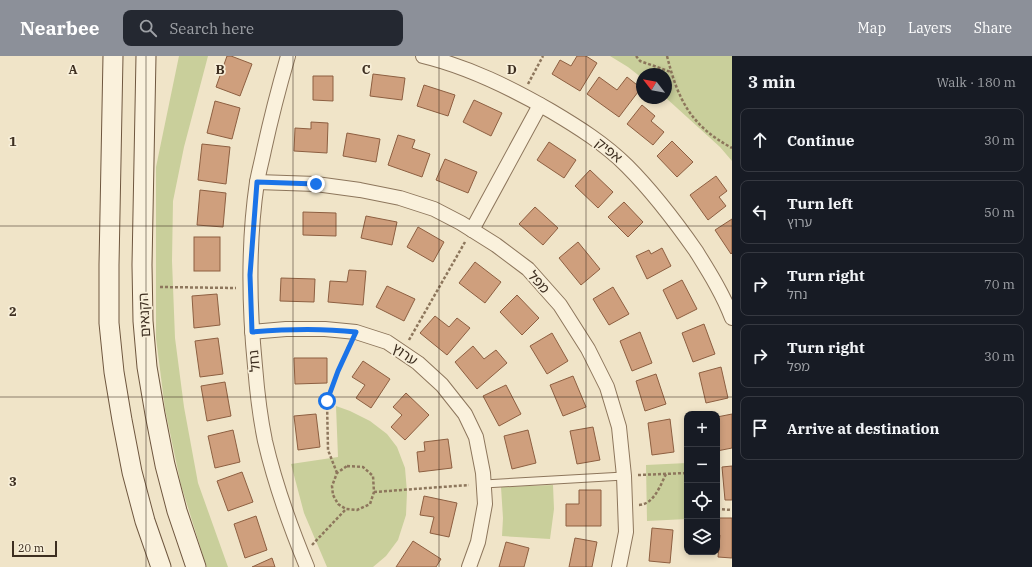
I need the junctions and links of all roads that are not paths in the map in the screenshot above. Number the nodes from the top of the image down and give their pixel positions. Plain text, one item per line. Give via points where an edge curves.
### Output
1 (113, 56) edge
2 (288, 56) edge
3 (423, 56) edge
4 (148, 61) edge
5 (540, 105) junction
6 (257, 182) junction
7 (472, 230) junction
8 (732, 318) edge
9 (252, 332) junction
10 (624, 476) junction
11 (484, 484) junction
12 (304, 561) edge
13 (161, 567) edge
14 (196, 567) edge
15 (469, 567) edge
16 (619, 567) edge

1 - 13 main road via 109,323 115,379 132,472
2 - 6 street, נחל via 274,104
3 - 5 street, אפיק via 484,76
4 - 14 main road, הקנאים via 142,265 143,328 154,414 165,464 177,511
5 - 7 street
5 - 8 street, אפיק via 593,138 626,165 656,197 707,269
6 - 7 street, מפל via 316,184 400,198 434,209
6 - 9 street, נחל via 253,220
7 - 10 street, מפל via 528,269 560,305 588,349 607,387 619,427
9 - 11 street, ערוץ via 325,328 356,332 387,342 418,363 442,385 465,414 476,437
9 - 12 street, נחל via 265,440
10 - 11 lane
10 - 16 street, מפל via 626,532
11 - 15 street, ערוץ via 485,504 478,542

